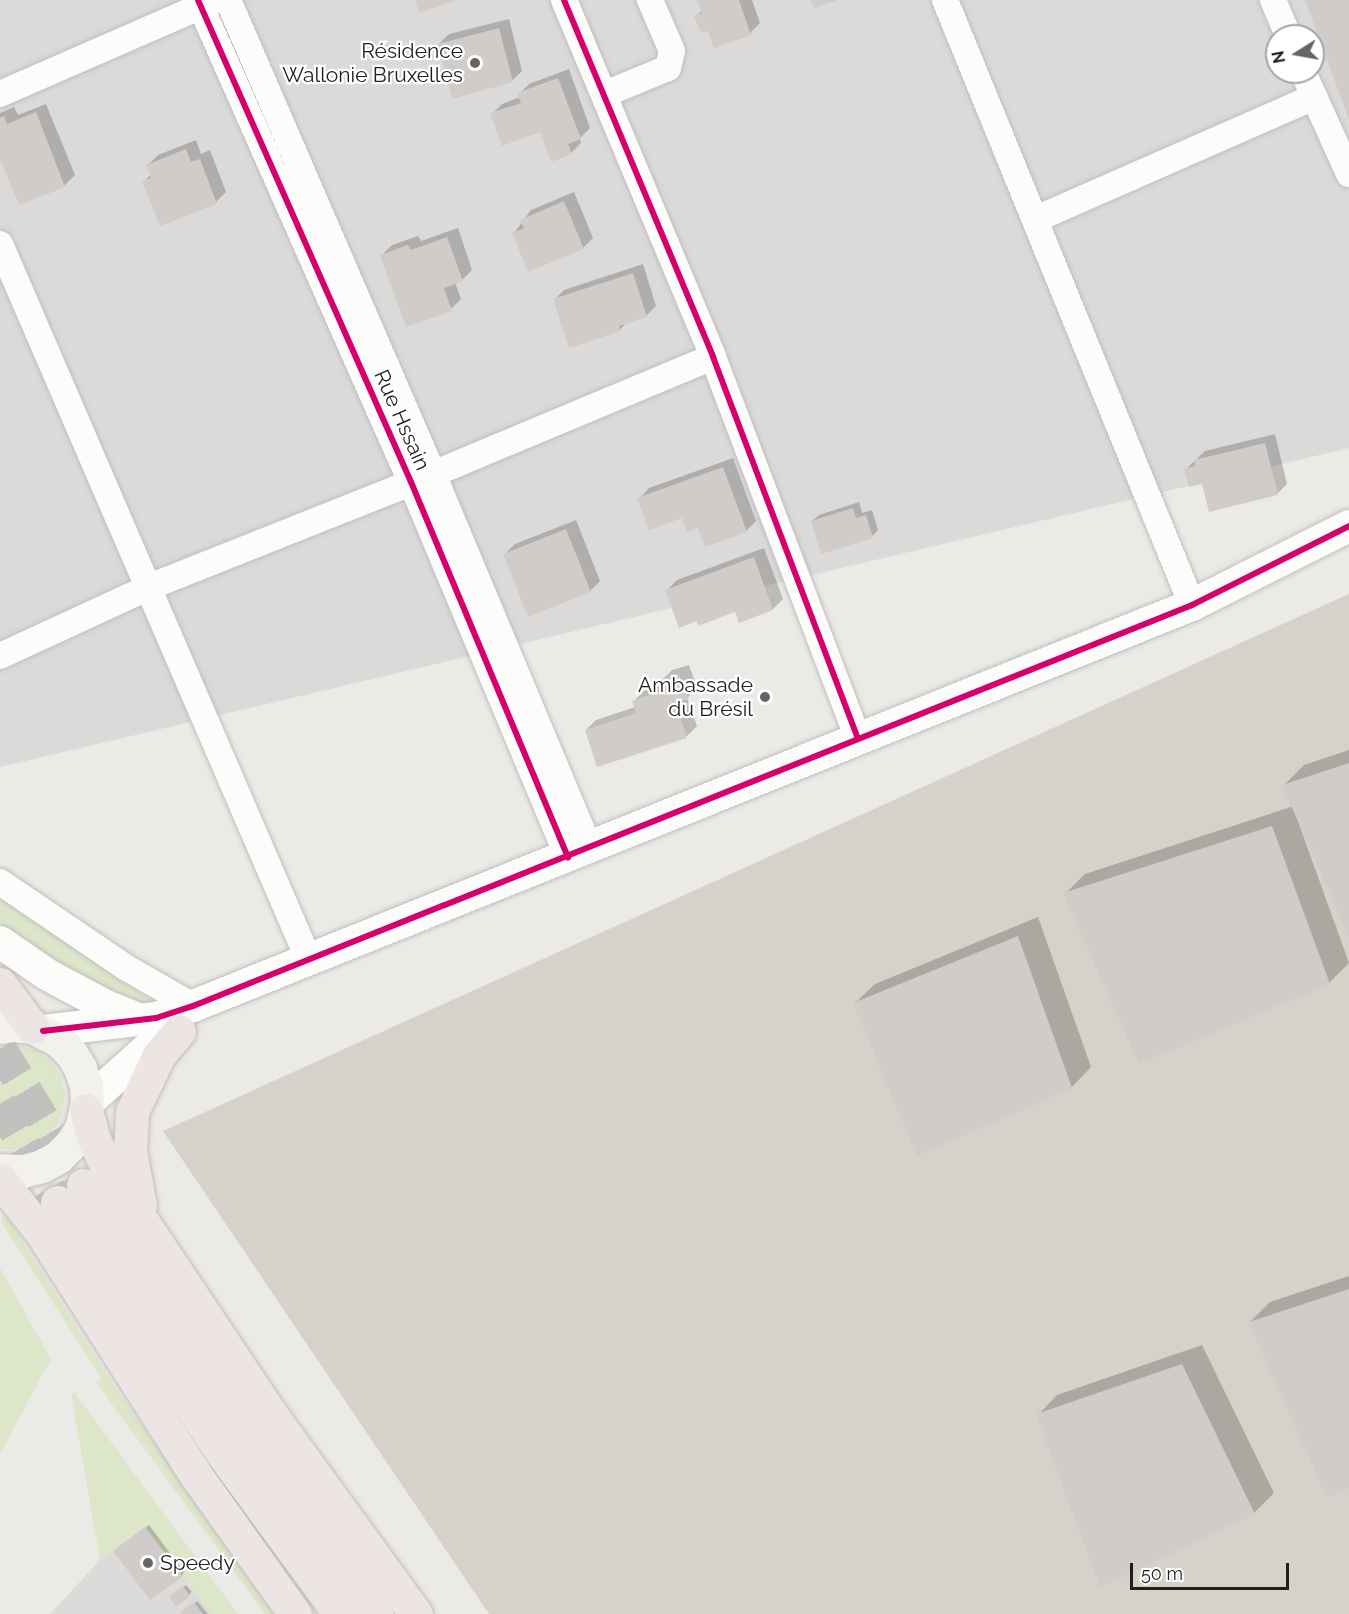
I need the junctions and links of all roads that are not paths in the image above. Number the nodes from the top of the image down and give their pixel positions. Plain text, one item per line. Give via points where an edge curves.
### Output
1 (228, 0) edge
2 (564, 0) edge
3 (650, 0) edge
4 (945, 0) edge
5 (1273, 0) edge
6 (193, 5) edge
7 (1283, 24) edge
8 (1308, 84) edge
9 (0, 94) edge
10 (605, 94) junction
11 (1314, 97) junction
12 (1349, 174) edge
13 (1036, 219) junction
14 (0, 244) edge
15 (714, 357) junction
16 (422, 478) junction
17 (1349, 526) edge
18 (149, 587) junction
19 (1192, 605) junction
20 (0, 656) edge
21 (858, 738) junction
22 (579, 853) junction
23 (0, 882) edge
24 (0, 942) edge
25 (308, 958) junction
26 (0, 984) edge
27 (136, 1018) junction
28 (186, 1018) junction
29 (0, 1027) edge
30 (38, 1029) junction
31 (86, 1107) junction
32 (0, 1170) edge
33 (0, 1180) edge
34 (144, 1224) junction
35 (295, 1614) edge
36 (340, 1614) edge
37 (377, 1614) edge
38 (416, 1614) edge

1 - 16 street, Rue Hssain
2 - 10 street
3 - 10 street via 672,51 668,68
4 - 13 street
5 - 7 street
6 - 9 street
6 - 16 street, Rue Hssain
8 - 11 street
10 - 15 street
11 - 12 street
11 - 13 street
13 - 19 street
14 - 18 street
15 - 16 street
15 - 21 street
16 - 18 street
16 - 22 street, Rue Hssain
17 - 19 street
18 - 20 street
18 - 25 street
19 - 21 street
21 - 22 street
22 - 25 street
23 - 28 street via 125,967
24 - 27 street via 58,980
25 - 28 street
26 - 30 highway
27 - 28 street
27 - 30 street
28 - 31 street
28 - 34 highway via 159,1055 132,1112 130,1151
29 - 30 main road
30 - 31 main road via 71,1053 86,1085
31 - 32 main road via 81,1128 58,1157 23,1171
31 - 34 highway via 104,1161
33 - 35 highway via 41,1232 195,1474
34 - 38 highway via 272,1416
36 - 37 highway via 222,1453 70,1193

